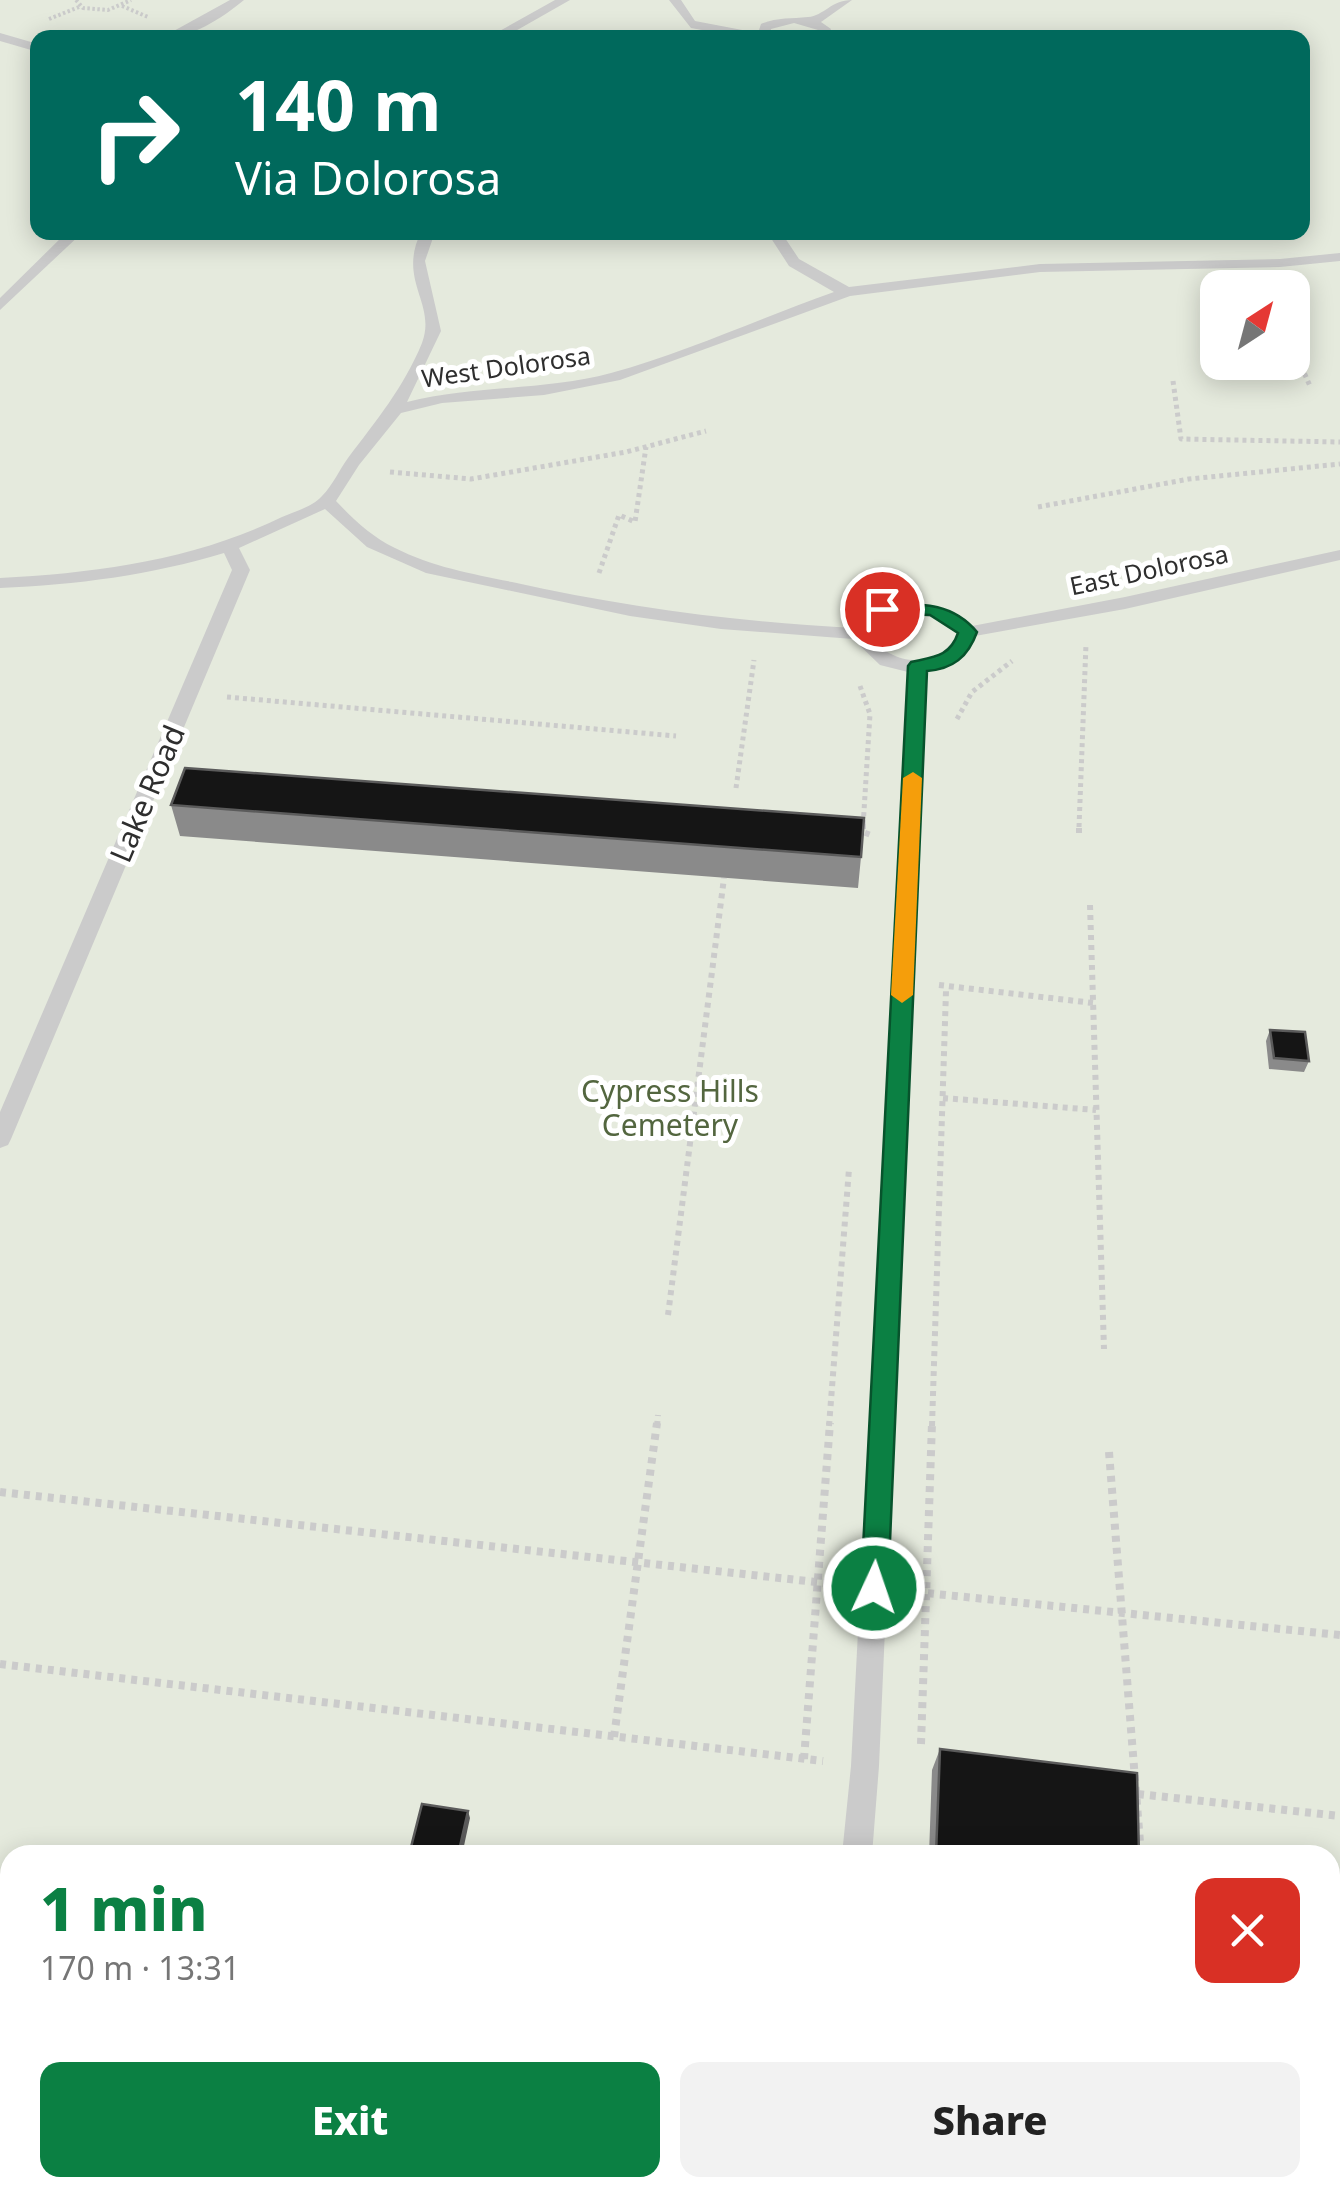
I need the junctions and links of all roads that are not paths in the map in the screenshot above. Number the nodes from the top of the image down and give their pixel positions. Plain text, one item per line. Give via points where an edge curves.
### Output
1 (238, 0) edge
2 (564, 0) edge
3 (675, 0) edge
4 (846, 0) edge
5 (812, 22) junction
6 (186, 30) edge
7 (508, 30) edge
8 (728, 30) edge
9 (765, 30) edge
10 (825, 30) edge
11 (0, 37) edge
12 (30, 46) edge
13 (68, 240) edge
14 (423, 240) edge
15 (776, 240) edge
16 (1340, 257) edge
17 (848, 292) junction
18 (0, 306) edge
19 (395, 410) junction
20 (327, 502) junction
21 (230, 546) junction
22 (1340, 556) edge
23 (0, 583) edge
24 (968, 632) junction
25 (858, 634) junction
26 (918, 666) junction
27 (0, 1140) edge
28 (859, 1845) edge

1 - 6 lane
2 - 7 lane
3 - 8 lane via 691,24
4 - 5 lane
5 - 9 lane via 772,23
5 - 10 lane
11 - 12 lane
13 - 18 lane
14 - 19 lane via 418,272 433,332
15 - 17 lane via 806,273
16 - 17 lane, West Dolorosa via 1040,268
17 - 19 lane, West Dolorosa via 614,377
19 - 20 lane, West Dolorosa
20 - 21 lane
20 - 25 lane via 375,544 436,570 588,604 784,631
21 - 23 lane via 63,581
21 - 27 lane, Lake Road via 242,570
22 - 24 lane, East Dolorosa
24 - 25 lane via 932,610 904,606 866,618
24 - 26 lane via 962,650 940,664
25 - 26 lane via 874,653
26 - 28 lane

